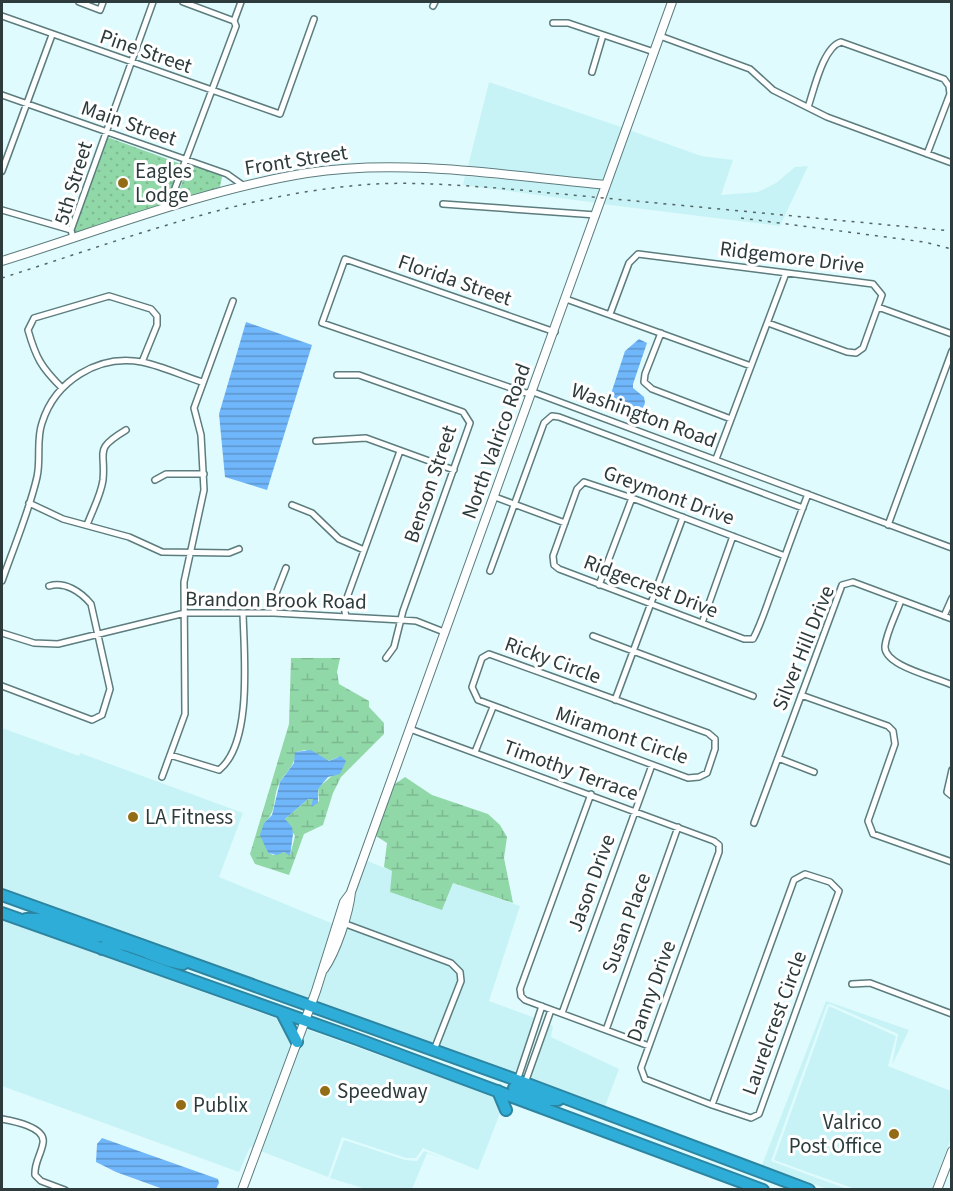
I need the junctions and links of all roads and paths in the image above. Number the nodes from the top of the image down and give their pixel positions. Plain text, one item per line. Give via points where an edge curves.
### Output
1 (79, 2) edge
2 (103, 2) edge
3 (153, 2) edge
4 (183, 2) edge
5 (241, 2) edge
6 (672, 2) edge
7 (2, 16) edge
8 (314, 19) dead end
9 (234, 21) junction
10 (553, 23) dead end
11 (52, 35) junction
12 (603, 35) junction
13 (660, 36) junction
14 (654, 52) junction
15 (129, 63) junction
16 (592, 72) dead end
17 (211, 90) junction
18 (2, 95) edge
19 (26, 104) junction
20 (808, 107) junction
21 (105, 132) junction
22 (927, 154) junction
23 (186, 160) junction
24 (951, 163) edge
25 (2, 171) edge
26 (606, 185) junction
27 (244, 186) junction
28 (443, 204) dead end
29 (168, 209) junction
30 (2, 210) edge
31 (596, 215) junction
32 (72, 234) junction
33 (345, 259) joint
34 (2, 261) edge
35 (786, 273) junction
36 (566, 299) junction
37 (233, 301) dead end
38 (878, 307) junction
39 (610, 314) junction
40 (768, 323) junction
41 (555, 332) junction
42 (662, 333) junction
43 (951, 334) edge
44 (951, 351) edge
45 (142, 362) junction
46 (752, 366) junction
47 (336, 375) dead end
48 (202, 382) junction
49 (62, 388) junction
50 (533, 392) junction
51 (731, 419) junction
52 (126, 430) dead end
53 (316, 441) dead end
54 (400, 451) junction
55 (716, 459) junction
56 (454, 470) junction
57 (204, 474) junction
58 (155, 480) dead end
59 (808, 494) junction
60 (495, 497) junction
61 (632, 498) junction
62 (29, 502) junction
63 (514, 504) junction
64 (292, 505) dead end
65 (803, 508) junction
66 (683, 517) junction
67 (565, 523) junction
68 (87, 525) junction
69 (888, 525) junction
70 (733, 536) junction
71 (239, 549) dead end
72 (951, 549) edge
73 (364, 550) junction
74 (192, 553) junction
75 (785, 556) junction
76 (286, 568) dead end
77 (490, 571) dead end
78 (2, 580) edge
79 (599, 585) junction
80 (49, 586) dead end
81 (951, 598) edge
82 (901, 600) junction
83 (650, 604) junction
84 (185, 613) junction
85 (243, 613) junction
86 (274, 613) junction
87 (944, 616) junction
88 (346, 617) junction
89 (951, 619) edge
90 (402, 620) junction
91 (702, 623) junction
92 (444, 632) junction
93 (2, 633) edge
94 (97, 636) junction
95 (593, 636) dead end
96 (633, 651) junction
97 (386, 658) dead end
98 (951, 685) edge
99 (2, 686) edge
100 (801, 695) junction
101 (753, 696) dead end
102 (615, 700) junction
103 (493, 707) junction
104 (410, 729) junction
105 (475, 752) junction
106 (170, 755) junction
107 (778, 758) junction
108 (652, 765) junction
109 (951, 770) edge
110 (813, 772) dead end
111 (162, 777) dead end
112 (591, 794) junction
113 (951, 796) edge
114 (635, 811) junction
115 (754, 823) dead end
116 (678, 827) junction
117 (719, 845) joint
118 (951, 862) edge
119 (351, 892) junction
120 (2, 895) edge
121 (2, 913) edge
122 (17, 919) junction
123 (343, 924) junction
124 (108, 933) junction
125 (102, 949) junction
126 (195, 963) junction
127 (324, 969) junction
128 (852, 984) dead end
129 (311, 1005) junction
130 (542, 1006) junction
131 (551, 1010) junction
132 (282, 1012) junction
133 (561, 1013) junction
134 (951, 1014) edge
135 (305, 1020) junction
136 (606, 1030) junction
137 (297, 1042) junction
138 (649, 1046) junction
139 (434, 1050) junction
140 (518, 1089) junction
141 (498, 1091) junction
142 (712, 1105) junction
143 (506, 1110) dead end
144 (2, 1119) edge
145 (951, 1151) edge
146 (748, 1167) junction
147 (743, 1182) junction
148 (65, 1190) edge
149 (242, 1190) edge
150 (763, 1190) edge
151 (809, 1190) edge
152 (937, 1190) edge

1 - 2 street via 100,10
3 - 15 street, 5th Street
4 - 9 street
5 - 9 street
6 - 13 street, North Valrico Road
7 - 11 street, Pine Street
8 - 17 street, Pine Street via 280,114
9 - 17 street via 236,26
10 - 12 street via 568,22
11 - 15 street, Pine Street
11 - 19 street
12 - 14 street
12 - 16 street
13 - 14 street, North Valrico Road
13 - 20 street via 750,69 773,90
14 - 26 street, North Valrico Road
15 - 17 street, Pine Street
15 - 21 street, 5th Street
17 - 23 street
18 - 19 street, Main Street
19 - 21 street, Main Street
19 - 25 street
20 - 22 street
20 - 22 street via 828,52 841,42 944,79 950,94
21 - 23 street, Main Street
21 - 32 street, 5th Street
22 - 24 street
23 - 27 street, Main Street via 227,174
23 - 29 street
26 - 27 street, Front Street via 452,171 362,168 308,173
26 - 31 street, North Valrico Road
27 - 29 street, Front Street
28 - 31 street
29 - 32 street, Front Street
30 - 32 street
31 - 36 street, North Valrico Road
32 - 34 street, Front Street
33 - 41 street, Florida Street
33 - 50 street, Washington Road via 322,323 526,393
35 - 38 street, Ridgemore Drive via 873,284 882,294
35 - 39 street, Ridgemore Drive via 638,254 629,263
35 - 40 street
36 - 39 street
36 - 41 street, North Valrico Road
37 - 48 street
38 - 40 street via 863,348 856,353
38 - 43 street
39 - 42 street
40 - 46 street
41 - 50 street, North Valrico Road
42 - 46 street
42 - 51 street via 644,382 652,390
44 - 69 street
45 - 48 street
45 - 49 street via 119,360 98,365 78,374
45 - 49 street via 157,325 158,316 151,309 109,296 34,318 28,330 36,358
46 - 51 street
47 - 56 street, Benson Street via 359,375 463,412 470,423
48 - 57 street via 194,408
49 - 62 street via 41,423 38,474
50 - 55 street, Washington Road
50 - 60 street, North Valrico Road
51 - 55 street
52 - 68 street via 113,438 101,456 103,480
53 - 54 street via 366,438
54 - 56 street
54 - 73 street
55 - 59 street, Washington Road
56 - 90 street, Benson Street
57 - 58 street via 166,474
57 - 74 street
59 - 65 street
59 - 69 street, Washington Road
60 - 63 street
60 - 92 street, North Valrico Road
61 - 66 street, Greymont Drive
61 - 67 street, Greymont Drive via 584,482 577,489
61 - 79 street
62 - 68 street via 63,519
62 - 78 street
63 - 65 street via 544,423 552,416
63 - 67 street
63 - 77 street
64 - 73 street via 312,513 339,539
65 - 75 street
66 - 70 street, Greymont Drive
66 - 83 street
67 - 79 street, Ridgecrest Drive via 553,556 554,564
68 - 74 street via 162,552
69 - 72 street, Washington Road
70 - 75 street, Greymont Drive
70 - 91 street
71 - 74 street
73 - 88 street via 344,606
74 - 84 street via 184,582
75 - 91 street, Ridgecrest Drive via 753,639
76 - 86 street via 275,596
79 - 83 street, Ridgecrest Drive
80 - 94 street via 57,583 82,593 91,604
81 - 87 street
82 - 87 street, Silver Hill Drive
82 - 98 street via 885,644 888,657
82 - 100 street, Silver Hill Drive via 853,582 842,585
83 - 91 street, Ridgecrest Drive
83 - 96 street
84 - 85 street, Brandon Brook Road
84 - 94 street, Brandon Brook Road
84 - 106 street via 185,714
85 - 86 street, Brandon Brook Road
85 - 106 street via 244,719 227,764 219,770
86 - 88 street, Brandon Brook Road
87 - 89 street, Silver Hill Drive
88 - 90 street, Brandon Brook Road
90 - 92 street, Brandon Brook Road
90 - 97 street, Benson Street via 394,647
92 - 104 street, North Valrico Road
93 - 94 street, Brandon Brook Road via 34,644 58,644
94 - 99 street via 110,689 102,715 92,720
95 - 96 street
96 - 101 street
96 - 102 street
100 - 107 street, Silver Hill Drive
100 - 118 street via 893,731 895,744 868,828 873,834
102 - 103 street, Ricky Circle via 489,654 482,658 472,687 478,700
102 - 108 street, Miramont Circle via 708,733 715,739 706,773 699,777 688,778
103 - 105 street
103 - 108 street, Miramont Circle
104 - 105 street, Timothy Terrace
104 - 119 street, North Valrico Road
105 - 112 street, Timothy Terrace
106 - 111 street
107 - 110 street
107 - 115 street, Silver Hill Drive
108 - 114 street, Jason Drive
109 - 113 street via 947,792
112 - 114 street, Timothy Terrace
112 - 130 street via 520,989 521,996
114 - 116 street, Timothy Terrace
114 - 133 street, Jason Drive
116 - 117 street, Timothy Terrace
116 - 136 street, Susan Place
117 - 138 street, Danny Drive
119 - 123 street, North Valrico Road
119 - 127 street, North Valrico Road via 324,958
120 - 124 highway
121 - 122 highway
122 - 124 highway via 44,919 99,938
122 - 125 highway
123 - 127 street, North Valrico Road
123 - 139 street via 451,963 460,972 461,981
124 - 126 highway
125 - 126 highway via 107,944 117,944 165,961
125 - 132 highway
126 - 129 highway
127 - 129 street, North Valrico Road
128 - 134 street via 870,984
129 - 135 street, North Valrico Road
129 - 139 highway
130 - 131 street
130 - 140 street
131 - 133 street
131 - 140 street
132 - 135 highway
132 - 137 highway
133 - 136 street
135 - 137 street, North Valrico Road
135 - 141 highway
136 - 138 street
137 - 149 street, North Valrico Road
138 - 142 street, Danny Drive via 641,1068 645,1079
139 - 140 highway
140 - 141 highway
140 - 146 highway via 548,1100 568,1100
140 - 147 highway
141 - 143 highway
142 - 142 street, Laurelcrest Circle via 751,1118 759,1114 839,891 830,882 805,874 794,880
144 - 148 street via 43,1135 35,1176
145 - 152 street
146 - 147 highway
146 - 151 highway
147 - 150 highway

